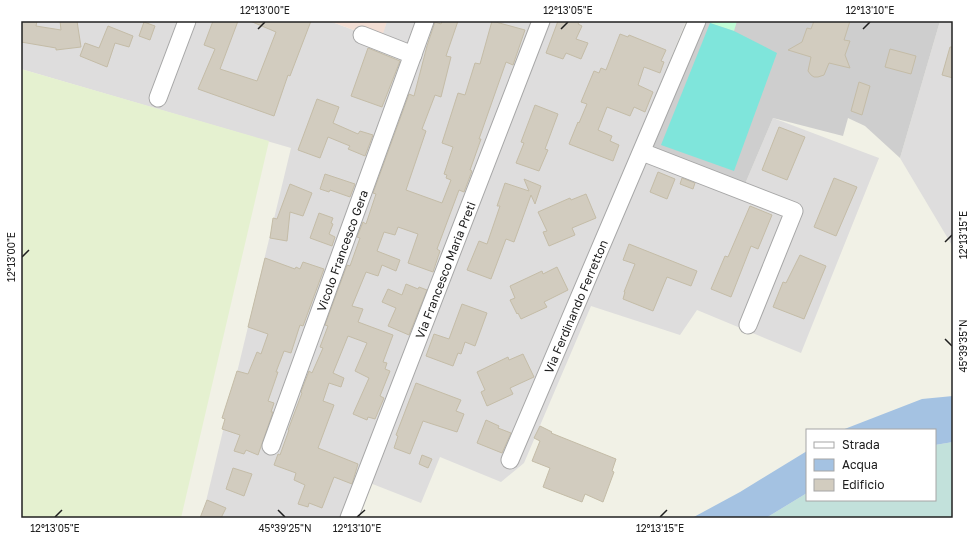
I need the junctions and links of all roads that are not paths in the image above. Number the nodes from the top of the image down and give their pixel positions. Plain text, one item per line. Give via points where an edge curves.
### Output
1 (187, 21) edge
2 (425, 21) edge
3 (541, 21) edge
4 (697, 21) edge
5 (362, 35) dead end
6 (413, 55) junction
7 (158, 98) dead end
8 (642, 152) junction
9 (748, 324) dead end
10 (271, 446) dead end
11 (510, 460) dead end
12 (349, 518) edge

1 - 7 street
2 - 6 street, Vicolo Francesco Gera
3 - 12 street, Via Francesco Maria Preti
4 - 8 street, Via Ferdinando Ferretton
5 - 6 street
6 - 10 street, Vicolo Francesco Gera
8 - 9 street via 794,211
8 - 11 street, Via Ferdinando Ferretton

